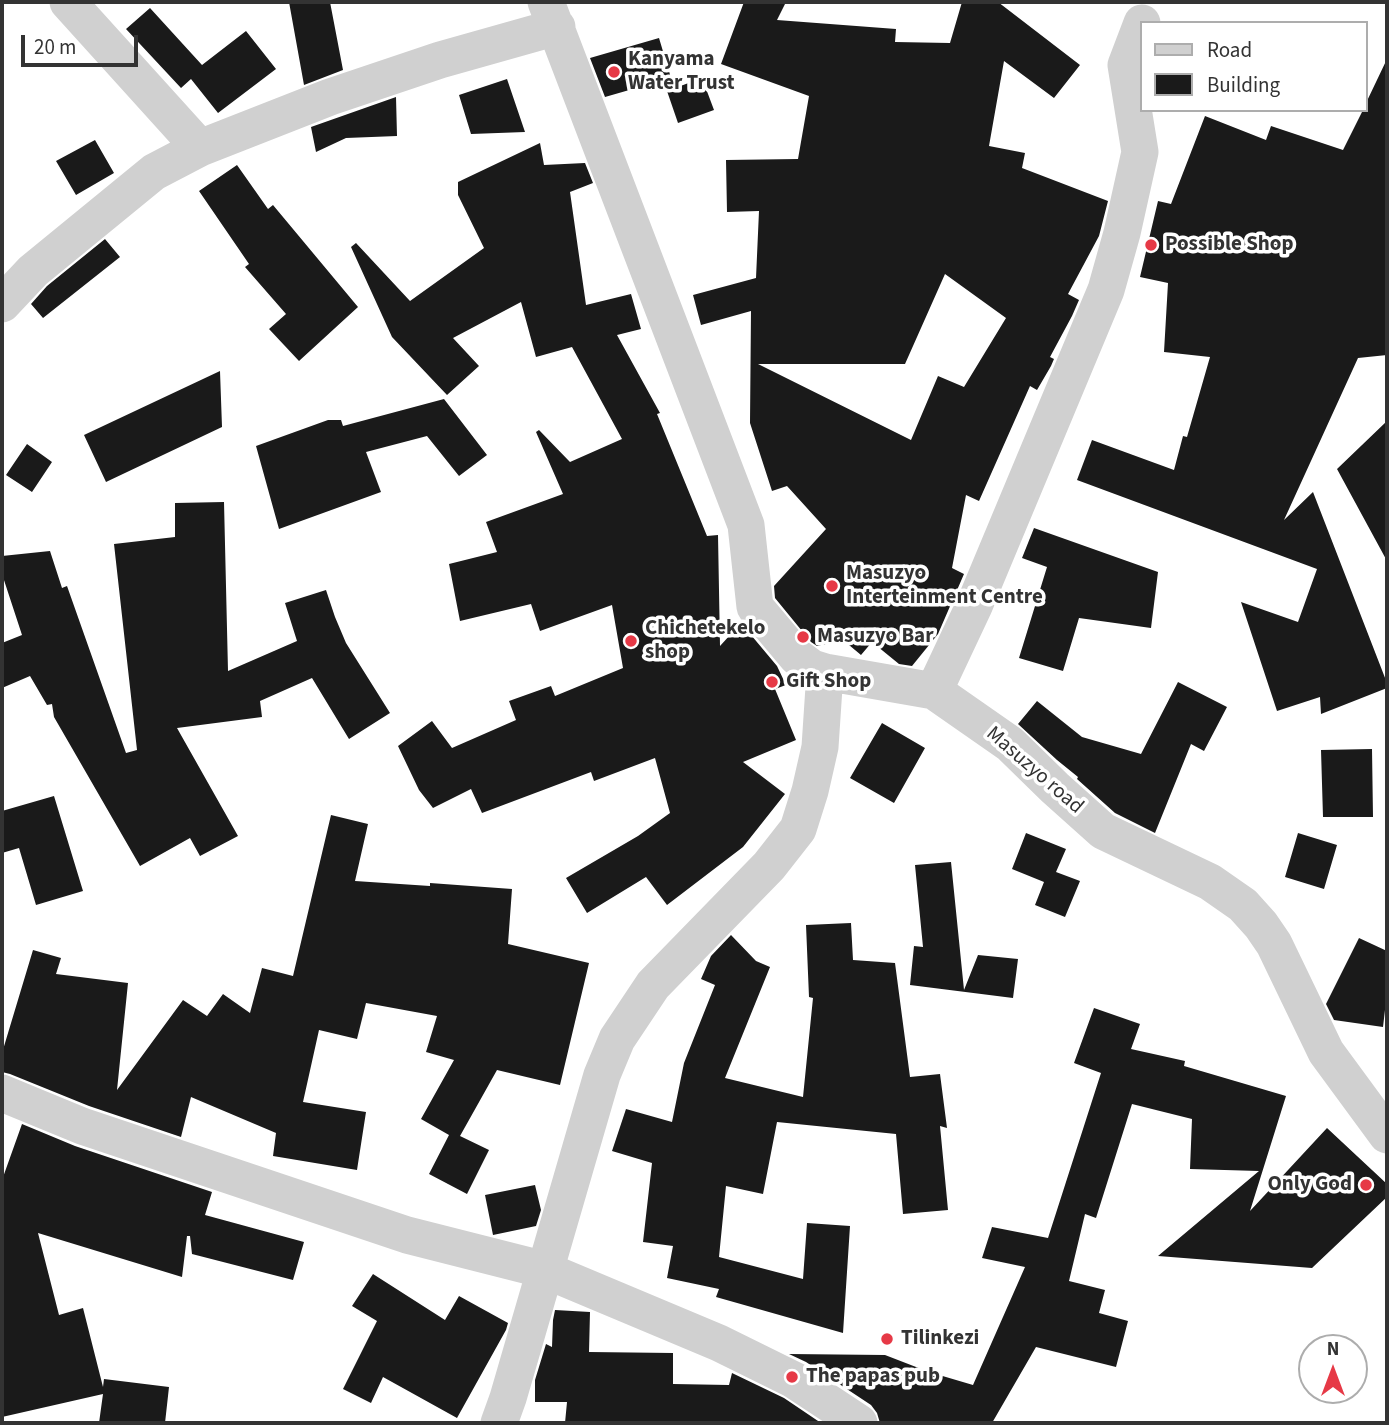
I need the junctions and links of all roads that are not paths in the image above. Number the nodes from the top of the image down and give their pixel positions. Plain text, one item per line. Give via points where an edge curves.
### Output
1 (68, 2) edge
2 (1155, 2) edge
3 (551, 15) edge
4 (1143, 21) edge
5 (1140, 28) edge
6 (200, 148) junction
7 (2, 304) edge
8 (825, 672) junction
9 (934, 691) junction
10 (2, 1093) edge
11 (1387, 1135) edge
12 (545, 1270) junction
13 (499, 1423) edge
14 (859, 1423) edge

1 - 6 street
2 - 4 street
3 - 6 street via 498,42 342,92
3 - 8 street via 746,525 755,607 797,657
5 - 9 street via 1126,65 1140,152 1106,290
6 - 7 street via 154,172 33,271
8 - 9 street
8 - 12 street via 820,747 798,829 769,866 653,985 617,1039 602,1075
9 - 11 street, Masuzyo road via 1010,744 1103,831 1210,882 1243,905 1274,944 1326,1052
10 - 12 street via 82,1126 407,1235
12 - 13 street
12 - 14 street via 719,1343 794,1380

